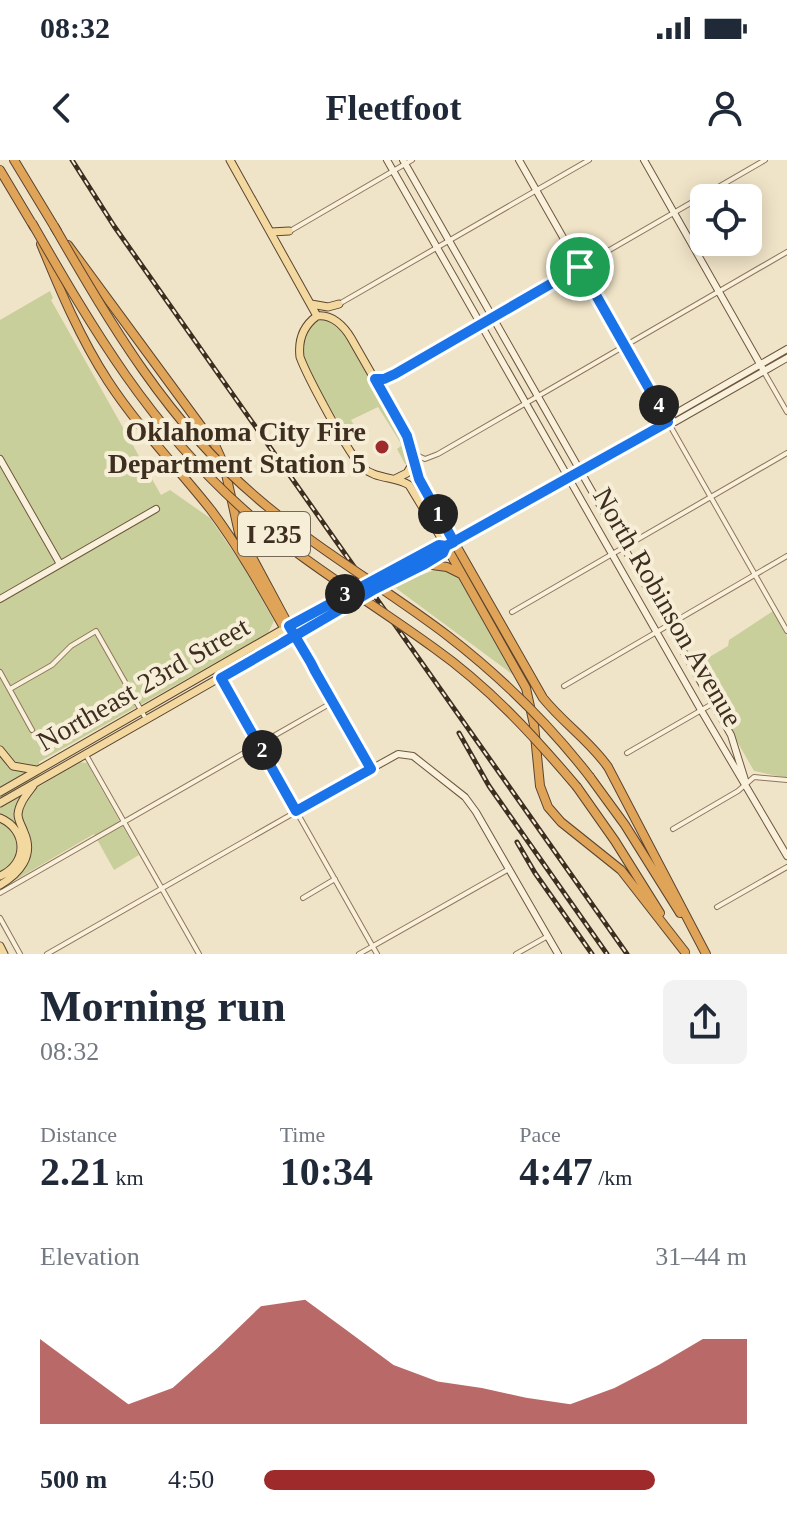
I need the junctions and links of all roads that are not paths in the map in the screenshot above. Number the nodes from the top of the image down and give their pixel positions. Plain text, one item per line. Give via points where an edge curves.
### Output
1 (14, 160) edge
2 (230, 160) edge
3 (387, 160) edge
4 (519, 160) edge
5 (589, 160) edge
6 (644, 160) edge
7 (765, 160) edge
8 (407, 161) edge
9 (0, 170) edge
10 (393, 171) junction
11 (536, 190) junction
12 (674, 213) junction
13 (32, 223) junction
14 (54, 226) junction
15 (289, 231) joint
16 (271, 232) junction
17 (449, 241) junction
18 (437, 248) junction
19 (787, 252) edge
20 (580, 267) junction
21 (718, 291) junction
22 (311, 304) junction
23 (339, 304) joint
24 (317, 316) junction
25 (493, 318) junction
26 (480, 325) junction
27 (624, 346) junction
28 (787, 349) edge
29 (787, 358) edge
30 (762, 368) junction
31 (395, 374) joint
32 (375, 379) junction
33 (537, 396) junction
34 (525, 403) junction
35 (787, 412) edge
36 (668, 422) junction
37 (412, 452) junction
38 (787, 453) edge
39 (0, 459) edge
40 (413, 463) junction
41 (580, 472) junction
42 (568, 478) junction
43 (395, 479) junction
44 (711, 497) junction
45 (156, 509) dead end
46 (450, 544) junction
47 (623, 548) junction
48 (612, 555) junction
49 (787, 556) edge
50 (60, 564) junction
51 (425, 564) junction
52 (461, 574) junction
53 (755, 575) junction
54 (0, 599) edge
55 (512, 612) dead end
56 (668, 625) junction
57 (289, 626) junction
58 (787, 631) edge
59 (656, 632) junction
60 (295, 636) junction
61 (0, 672) edge
62 (221, 678) junction
63 (564, 686) dead end
64 (10, 689) junction
65 (333, 702) junction
66 (712, 703) junction
67 (701, 710) junction
68 (141, 711) junction
69 (146, 720) junction
70 (32, 730) dead end
71 (259, 744) junction
72 (0, 750) edge
73 (627, 753) dead end
74 (86, 755) junction
75 (371, 769) junction
76 (38, 770) junction
77 (787, 780) edge
78 (746, 783) junction
79 (34, 784) junction
80 (0, 792) edge
81 (0, 803) edge
82 (296, 811) junction
83 (0, 818) edge
84 (123, 820) junction
85 (673, 829) dead end
86 (787, 856) edge
87 (787, 867) edge
88 (509, 869) junction
89 (0, 876) edge
90 (335, 879) junction
91 (0, 885) edge
92 (162, 888) junction
93 (0, 893) edge
94 (303, 898) dead end
95 (717, 907) dead end
96 (0, 918) edge
97 (548, 936) junction
98 (0, 946) edge
99 (373, 946) junction
100 (685, 953) edge
101 (4, 954) edge
102 (20, 954) edge
103 (47, 954) edge
104 (199, 954) edge
105 (359, 954) edge
106 (377, 954) edge
107 (516, 954) edge
108 (558, 954) edge
109 (706, 954) edge

1 - 14 highway, I 235
2 - 16 main road
3 - 10 street, North Robinson Avenue
4 - 11 street
5 - 11 street
6 - 12 street
7 - 12 street
8 - 10 street
8 - 17 street, North Robinson Avenue
9 - 13 highway, I 235
10 - 15 street
10 - 18 street, North Robinson Avenue
11 - 17 street
11 - 20 street
12 - 20 street
12 - 21 street
13 - 57 highway, bridge via 101,370 243,557 282,624
13 - 100 highway, I 235, bridge via 119,369 170,436 246,512 465,672 519,721 607,828
14 - 57 highway, bridge via 220,454 239,533
14 - 109 highway, I 235, bridge via 136,364 187,428 254,496 446,635 535,713 625,825
15 - 16 main road
16 - 22 main road
17 - 18 street
17 - 25 street, North Robinson Avenue
18 - 23 street
18 - 26 street, North Robinson Avenue
19 - 21 street
20 - 25 street
20 - 27 street
21 - 27 street
21 - 30 street
22 - 23 main road
22 - 24 main road
24 - 32 main road via 329,317 346,330
24 - 43 main road via 305,326 299,344 303,364 357,461 371,474
25 - 26 street
25 - 33 street, North Robinson Avenue
26 - 31 street
26 - 34 street, North Robinson Avenue
27 - 33 street
27 - 36 street
28 - 30 street
29 - 30 street
30 - 35 street
30 - 36 street
31 - 32 main road
32 - 37 main road
33 - 34 street
33 - 41 street, North Robinson Avenue
34 - 37 street via 438,454 424,459
34 - 42 street, North Robinson Avenue
36 - 41 street
36 - 44 street
37 - 40 main road
38 - 44 street
39 - 50 street
40 - 43 main road
40 - 46 main road
41 - 42 street
41 - 47 street, North Robinson Avenue
42 - 46 street
42 - 48 street, North Robinson Avenue
43 - 46 main road via 415,492
44 - 47 street
44 - 53 street
45 - 50 street
46 - 51 main road, Northeast 23rd Street
46 - 52 highway
46 - 57 main road, Northeast 23rd Street via 384,573
46 - 109 highway via 543,698 608,767
47 - 48 street
47 - 56 street, North Robinson Avenue
48 - 55 street
48 - 59 street, North Robinson Avenue
49 - 53 street
50 - 54 street
51 - 52 highway
51 - 60 main road, Northeast 23rd Street
52 - 100 highway via 529,696 540,786 548,807 621,870
53 - 56 street
53 - 58 street
56 - 59 street
56 - 66 street, North Robinson Avenue
57 - 60 main road
57 - 68 main road, Northeast 23rd Street
59 - 63 street
59 - 67 street, North Robinson Avenue
60 - 62 main road, Northeast 23rd Street
60 - 65 street
61 - 64 street
62 - 69 main road, Northeast 23rd Street
62 - 71 street
64 - 68 street via 96,631
64 - 70 street
65 - 71 street
65 - 75 street
66 - 67 street
66 - 78 street, North Robinson Avenue via 737,749
67 - 73 street
67 - 78 street, North Robinson Avenue
68 - 69 street
68 - 76 main road, Northeast 23rd Street
69 - 74 main road, Northeast 23rd Street
71 - 82 street
71 - 84 street
72 - 76 main road via 13,766
74 - 79 main road, Northeast 23rd Street
74 - 84 street
75 - 82 street
75 - 88 street via 402,754 422,762 469,801
76 - 80 main road, Northeast 23rd Street
77 - 78 street via 758,776
78 - 85 street
78 - 86 street, North Robinson Avenue
79 - 81 main road, Northeast 23rd Street
79 - 91 main road via 18,814 27,839 26,858
82 - 90 street
82 - 92 street
83 - 89 main road via 14,827 22,847 16,865
84 - 92 street
84 - 93 street
87 - 95 street
88 - 97 street
88 - 99 street
90 - 94 street
90 - 99 street
92 - 103 street
92 - 104 street
96 - 102 street
97 - 107 street
97 - 108 street
98 - 101 main road
99 - 105 street
99 - 106 street

